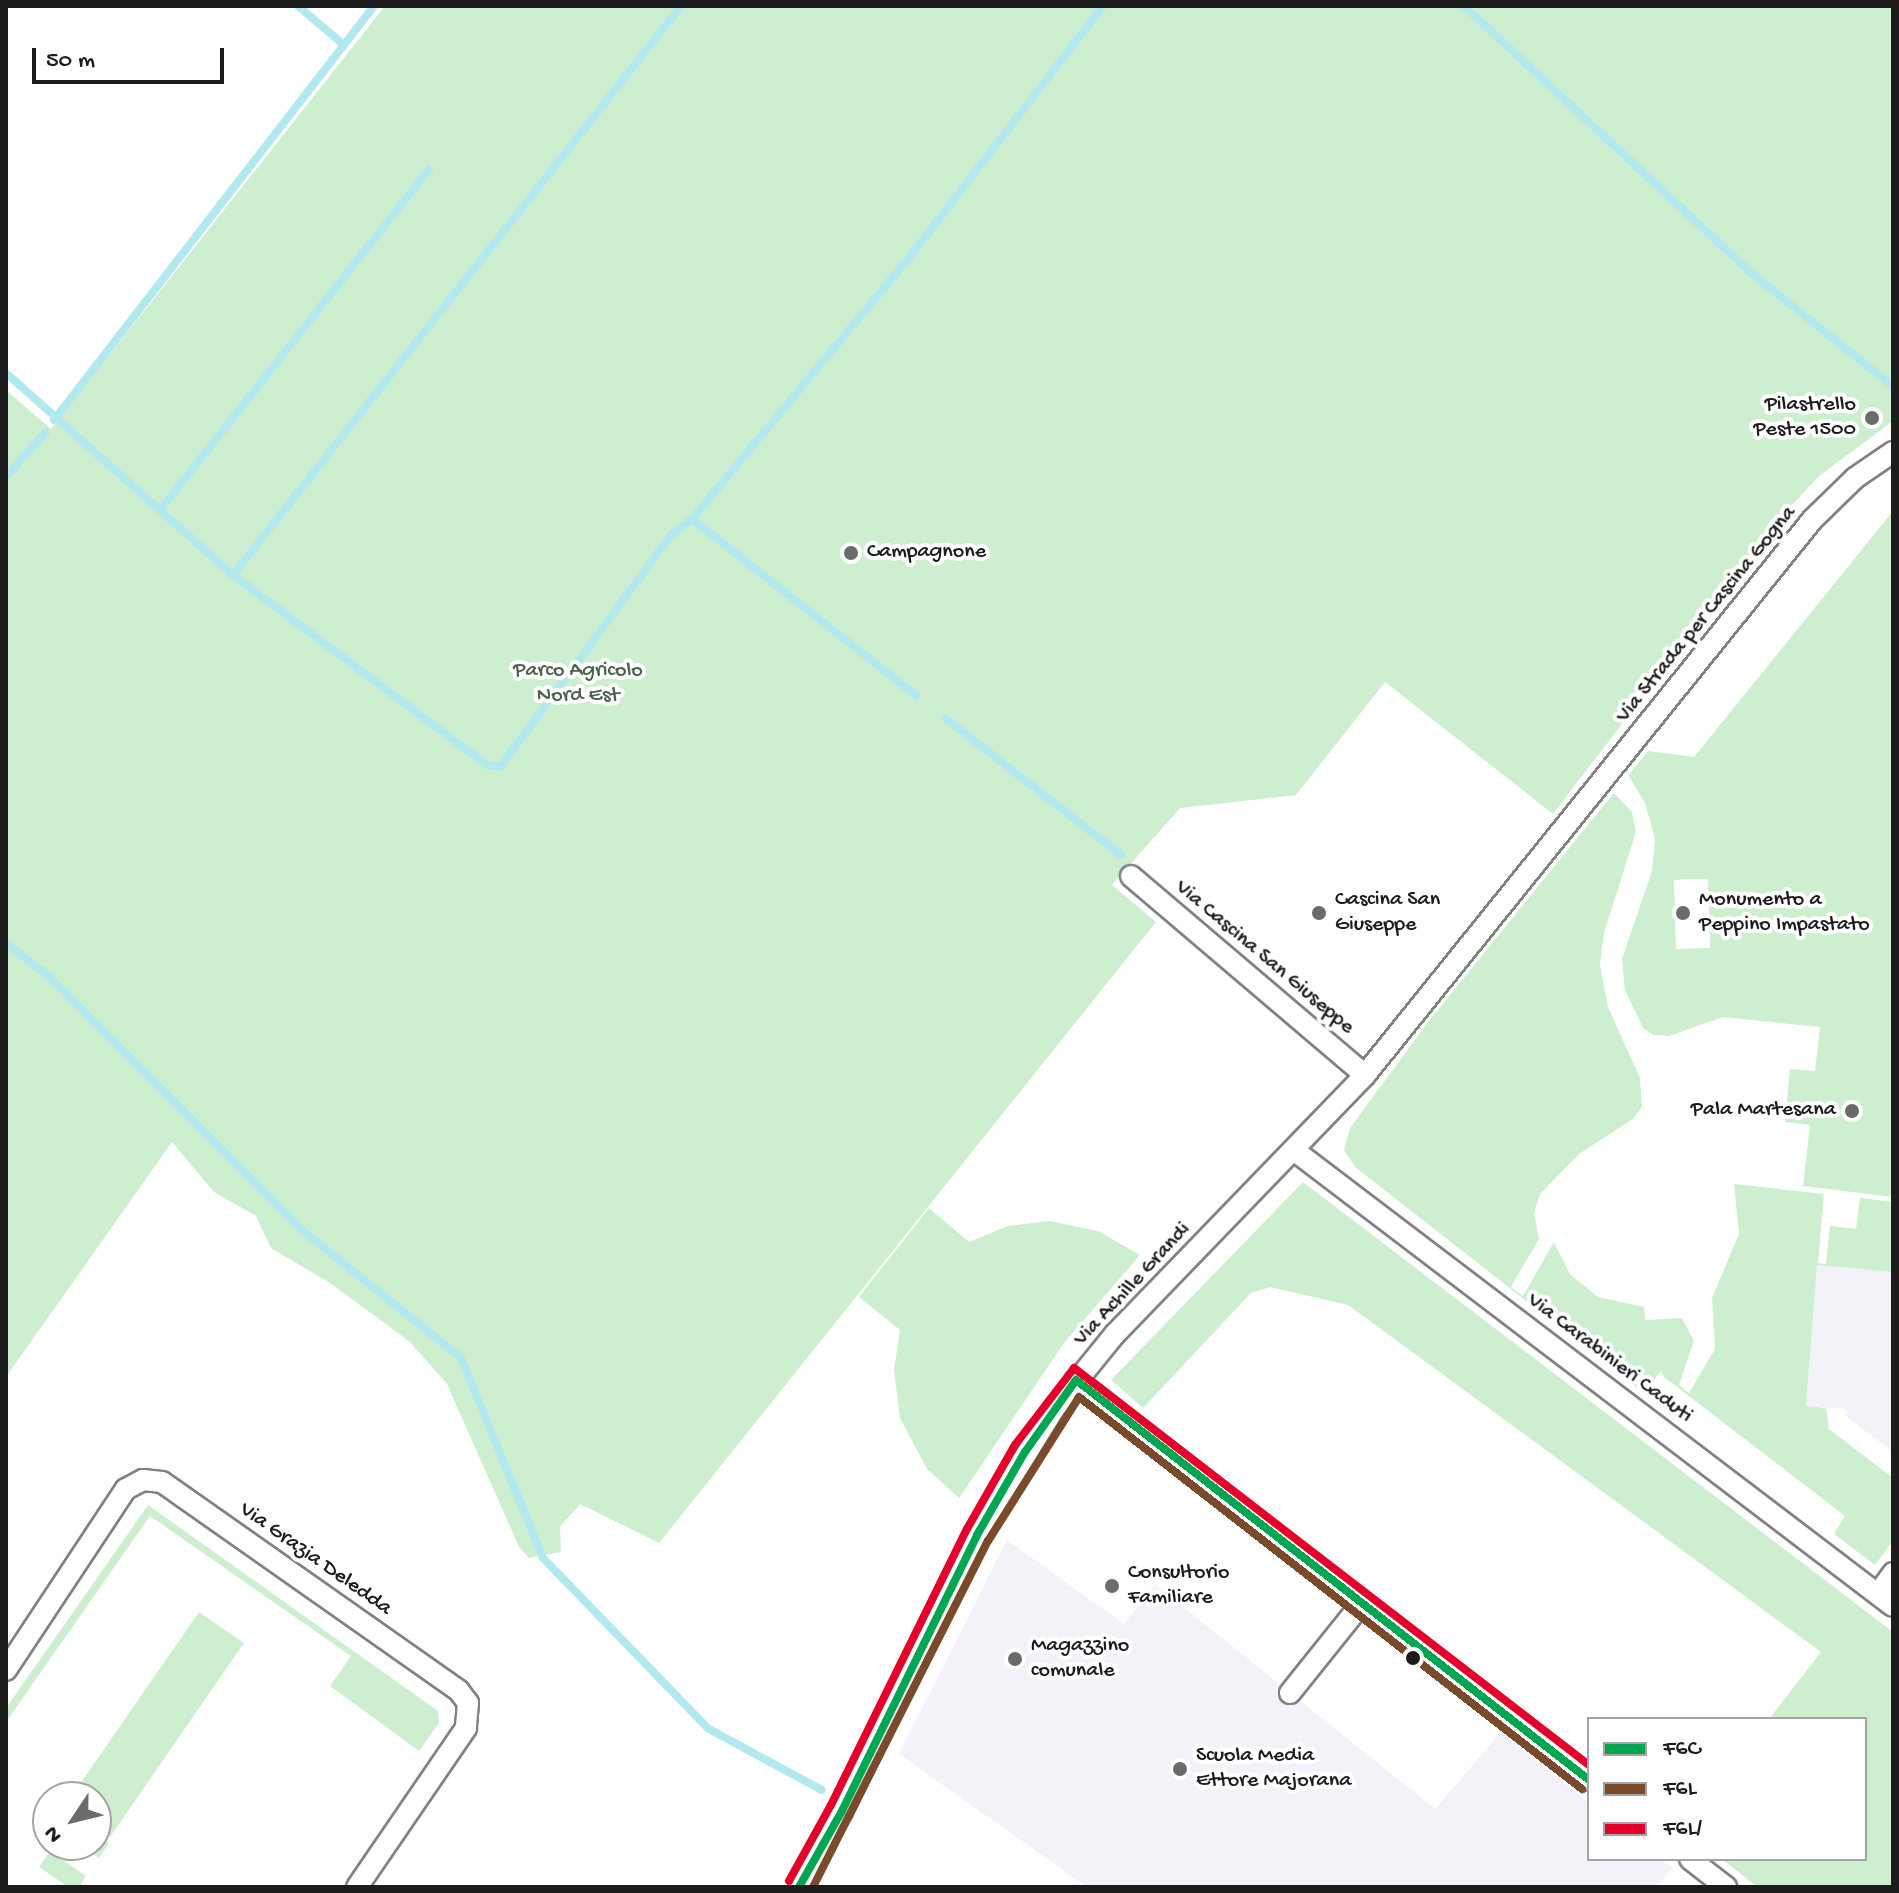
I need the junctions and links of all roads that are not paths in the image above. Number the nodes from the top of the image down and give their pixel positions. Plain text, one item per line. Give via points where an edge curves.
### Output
1 (1893, 452) edge
2 (1573, 823) joint
3 (1131, 876) dead end
4 (1365, 1075) junction
5 (1295, 1151) junction
6 (1076, 1380) junction
7 (1893, 1573) edge
8 (1885, 1600) edge
9 (1362, 1603) junction
10 (6, 1670) edge
11 (1290, 1693) dead end
12 (1587, 1778) edge
13 (1693, 1861) edge
14 (357, 1887) edge
15 (799, 1887) edge
16 (1726, 1887) edge

1 - 2 street, Via Strada per Cascina Gogna via 1855,478 1812,520
2 - 4 street, Via Achille Grandi
3 - 4 street, Via Cascina San Giuseppe
4 - 5 street, Via Achille Grandi
5 - 6 street, Via Achille Grandi
5 - 8 street, Via Carabinieri Caduti
6 - 9 street
6 - 15 street, Via Achille Grandi via 1025,1452 977,1535 842,1811
7 - 8 street
9 - 11 street
9 - 12 street
10 - 14 street, Via Grazia Deledda via 126,1489 143,1480 162,1482 459,1691 468,1703 466,1728
13 - 16 street

